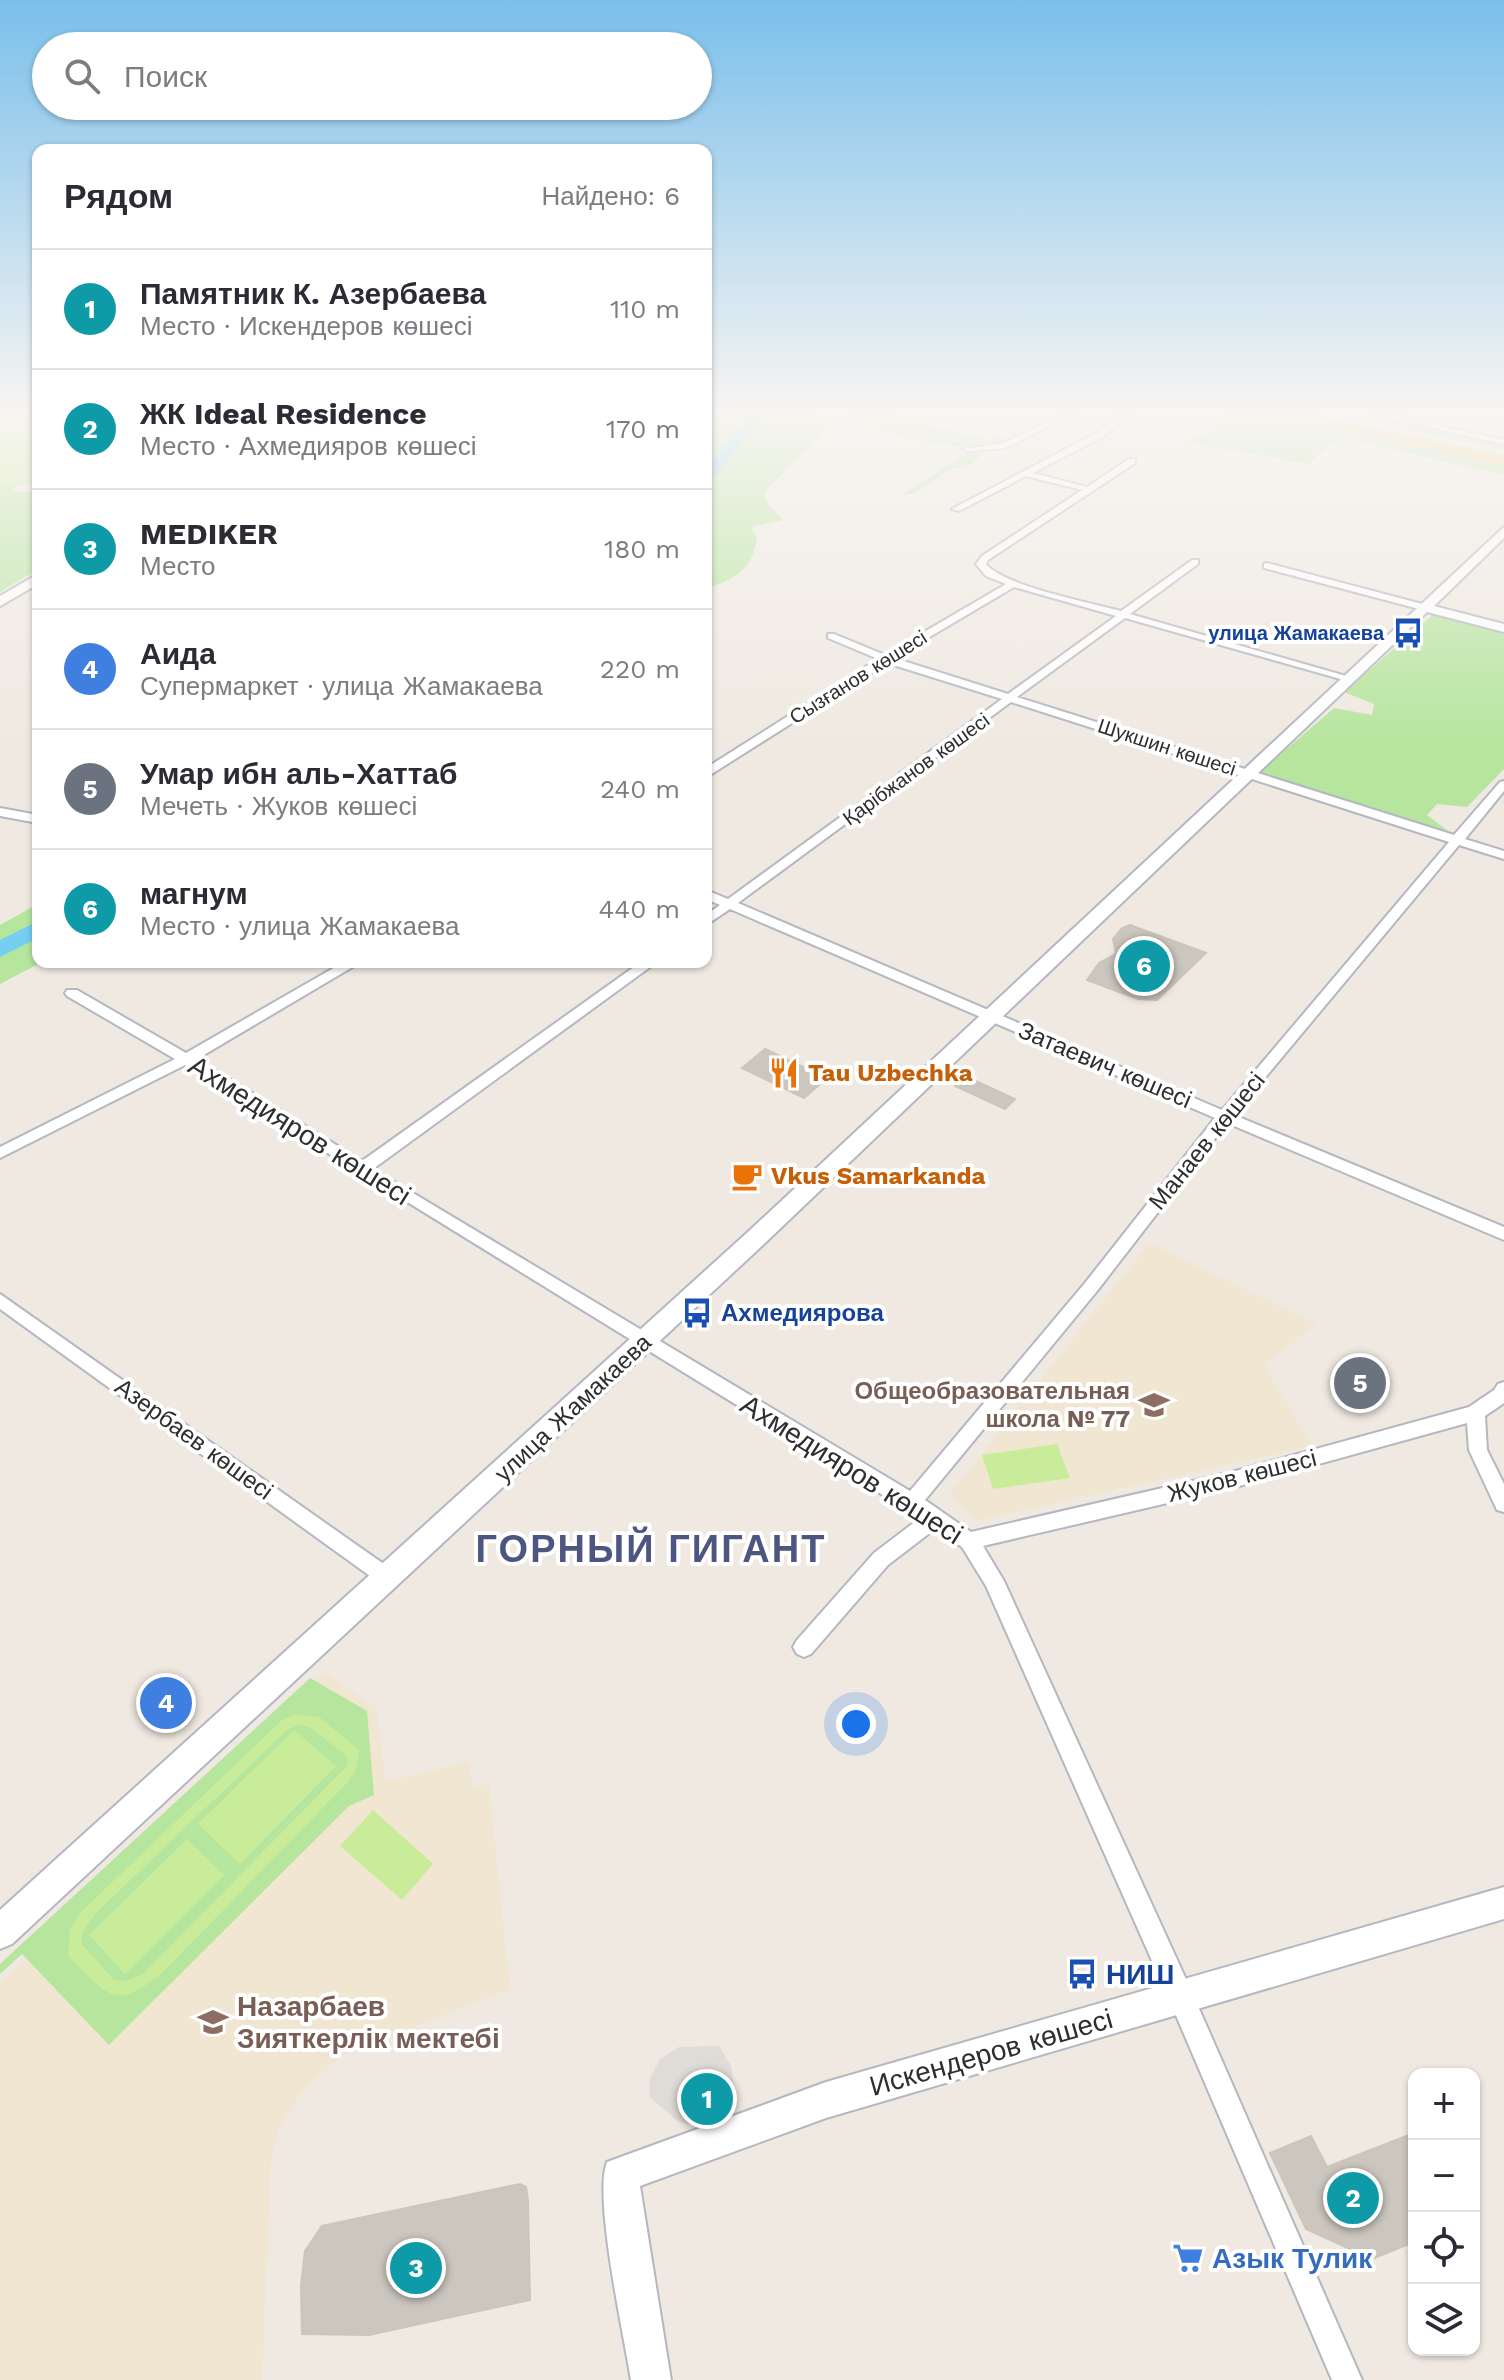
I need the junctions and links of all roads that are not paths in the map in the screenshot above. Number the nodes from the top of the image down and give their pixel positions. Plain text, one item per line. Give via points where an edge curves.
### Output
1 (1033, 525) edge
2 (1504, 531) edge
3 (1195, 562) dead end
4 (1267, 566) dead end
5 (32, 582) edge
6 (1013, 584) junction
7 (0, 602) edge
8 (1423, 607) junction
9 (1123, 614) junction
10 (1504, 628) edge
11 (831, 636) dead end
12 (886, 659) junction
13 (1348, 678) junction
14 (1014, 698) junction
15 (712, 769) edge
16 (1249, 774) junction
17 (1504, 784) edge
18 (0, 812) edge
19 (32, 818) edge
20 (1458, 840) junction
21 (1504, 855) edge
22 (712, 896) edge
23 (731, 903) junction
24 (712, 917) edge
25 (344, 968) edge
26 (642, 968) edge
27 (72, 993) dead end
28 (991, 1018) junction
29 (186, 1059) junction
30 (1225, 1116) junction
31 (0, 1153) edge
32 (362, 1169) junction
33 (1504, 1234) edge
34 (2, 1305) edge
35 (645, 1340) junction
36 (1504, 1389) edge
37 (1475, 1413) junction
38 (912, 1502) junction
39 (1504, 1504) edge
40 (936, 1517) junction
41 (969, 1541) junction
42 (388, 1578) junction
43 (804, 1647) dead end
44 (1504, 1903) edge
45 (0, 1932) edge
46 (1181, 1997) junction
47 (651, 2380) edge
48 (1347, 2380) edge

1 - 6 street via 981,564 989,574
2 - 8 street, улица Жамакаева
3 - 9 street, Қарібжанов көшесі
4 - 8 street
5 - 7 street
6 - 9 street
6 - 12 street, Сызғанов көшесі
8 - 10 street
8 - 13 street, улица Жамакаева
9 - 13 street
9 - 14 street, Қарібжанов көшесі
11 - 12 street, Шукшин көшесі
12 - 14 street, Шукшин көшесі
12 - 15 street, Сызғанов көшесі
13 - 16 street, улица Жамакаева
14 - 16 street, Шукшин көшесі
14 - 23 street, Қарібжанов көшесі
16 - 20 street, Шукшин көшесі
16 - 28 street, улица Жамакаева
17 - 20 street, Манаев көшесі
18 - 19 street
20 - 21 street, Шукшин көшесі
20 - 30 street, Манаев көшесі
22 - 23 street, Затаевич көшесі
23 - 24 street, Қарібжанов көшесі
23 - 28 street, Затаевич көшесі
25 - 29 street
26 - 32 street
27 - 29 street, Ахмедияров көшесі
28 - 30 street, Затаевич көшесі
28 - 35 street, улица Жамакаева
29 - 31 street
29 - 32 street, Ахмедияров көшесі
30 - 33 street, Затаевич көшесі
30 - 38 street, Манаев көшесі
32 - 35 street, Ахмедияров көшесі
34 - 42 street, Азербаев көшесі
35 - 38 street, Ахмедияров көшесі
35 - 42 street, улица Жамакаева
36 - 37 street, Жуков көшесі
37 - 39 street via 1478,1450
37 - 41 street, Жуков көшесі via 1232,1480
38 - 40 street, Ахмедияров көшесі
40 - 41 street, Ахмедияров көшесі
40 - 43 street via 881,1559
41 - 46 street, Ахмедияров көшесі via 994,1581
42 - 45 street, улица Жамакаева
44 - 46 street, Искендеров көшесі
46 - 47 street, Искендеров көшесі via 826,2100 620,2175
46 - 48 street, Ахмедияров көшесі

